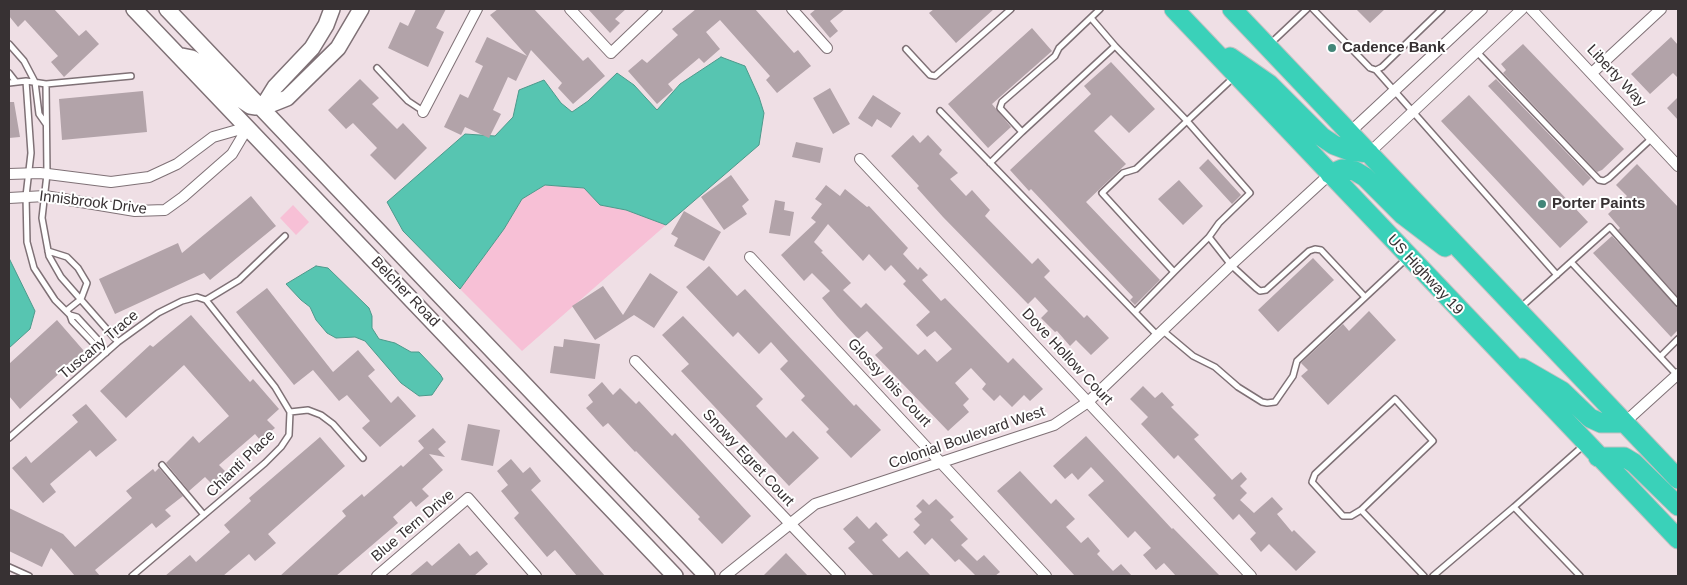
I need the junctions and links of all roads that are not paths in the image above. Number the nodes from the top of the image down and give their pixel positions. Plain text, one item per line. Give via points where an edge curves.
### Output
1 (134, 9) edge
2 (168, 9) edge
3 (332, 9) edge
4 (361, 9) edge
5 (477, 9) edge
6 (570, 9) edge
7 (657, 9) edge
8 (792, 9) edge
9 (1011, 9) edge
10 (1100, 9) edge
11 (1174, 9) edge
12 (1232, 9) edge
13 (1307, 9) edge
14 (1313, 9) edge
15 (1442, 9) edge
16 (1482, 9) edge
17 (1522, 9) edge
18 (1531, 9) edge
19 (1661, 9) edge
20 (1091, 18) junction
21 (1198, 35) junction
22 (9, 44) edge
23 (1115, 46) junction
24 (1268, 46) junction
25 (828, 48) dead end
26 (906, 50) dead end
27 (1476, 52) junction
28 (179, 55) junction
29 (377, 68) dead end
30 (1376, 70) junction
31 (1593, 72) junction
32 (9, 74) edge
33 (1236, 75) junction
34 (131, 76) dead end
35 (26, 81) junction
36 (16, 82) junction
37 (35, 82) junction
38 (9, 83) edge
39 (46, 84) junction
40 (1394, 91) junction
41 (262, 108) junction
42 (940, 111) dead end
43 (423, 112) joint
44 (1413, 112) junction
45 (29, 114) junction
46 (39, 114) junction
47 (1187, 121) junction
48 (47, 124) junction
49 (248, 127) junction
50 (1022, 132) junction
51 (1349, 133) junction
52 (1652, 137) junction
53 (1369, 153) junction
54 (860, 160) dead end
55 (990, 163) junction
56 (1678, 166) edge
57 (9, 174) edge
58 (28, 174) junction
59 (47, 174) junction
60 (1330, 174) junction
61 (331, 181) junction
62 (26, 196) junction
63 (45, 196) junction
64 (9, 198) edge
65 (285, 236) dead end
66 (1209, 237) junction
67 (48, 251) junction
68 (750, 257) dead end
69 (1408, 257) junction
70 (1571, 262) junction
71 (1231, 265) junction
72 (1174, 272) junction
73 (1557, 275) junction
74 (1492, 283) junction
75 (1366, 297) junction
76 (81, 299) junction
77 (206, 300) junction
78 (1678, 303) edge
79 (1518, 311) junction
80 (1135, 312) junction
81 (68, 313) junction
82 (1160, 332) junction
83 (1678, 340) edge
84 (118, 342) junction
85 (106, 353) junction
86 (1660, 356) junction
87 (1505, 359) junction
88 (635, 361) dead end
89 (1678, 374) edge
90 (1088, 402) junction
91 (290, 412) junction
92 (1624, 423) junction
93 (9, 438) edge
94 (1592, 450) junction
95 (363, 458) dead end
96 (942, 462) junction
97 (162, 465) dead end
98 (1678, 479) edge
99 (1678, 506) edge
100 (1514, 507) junction
101 (1360, 510) junction
102 (204, 515) junction
103 (789, 524) junction
104 (1678, 539) edge
105 (9, 567) edge
106 (29, 576) edge
107 (132, 576) edge
108 (377, 576) edge
109 (536, 576) edge
110 (675, 576) edge
111 (707, 576) edge
112 (725, 576) edge
113 (840, 576) edge
114 (1046, 576) edge
115 (1251, 576) edge
116 (1424, 576) edge
117 (1433, 576) edge
118 (1580, 576) edge

1 - 28 main road, Belcher Road
2 - 41 main road, Belcher Road
3 - 41 main road via 312,48 275,87
4 - 41 main road via 338,48 287,98
5 - 43 street
6 - 7 street via 611,53
8 - 25 street
9 - 26 lane via 934,76
10 - 20 lane
11 - 21 highway, US Highway 19
12 - 24 highway
13 - 24 lane
14 - 30 lane via 1370,68
15 - 30 lane
16 - 40 street
17 - 27 street
18 - 31 street, Liberty Way
19 - 31 street
20 - 23 lane
20 - 50 lane via 1059,48 1055,56 1002,102 1000,108
21 - 33 highway, US Highway 19
21 - 53 highway via 1269,84 1322,137 1350,151
22 - 37 lane via 24,61
23 - 47 lane
23 - 50 lane
24 - 51 highway
27 - 44 street
27 - 52 lane via 1599,180 1609,178
28 - 41 main road via 203,65 240,100
28 - 49 main road, Belcher Road
29 - 43 lane
30 - 40 lane
31 - 52 street, Liberty Way
32 - 36 lane
33 - 47 lane
33 - 60 highway, US Highway 19
34 - 39 lane
35 - 36 lane
35 - 37 lane
35 - 45 lane
36 - 38 lane
37 - 39 lane
37 - 46 lane
39 - 48 lane
40 - 44 lane
40 - 51 street
41 - 61 main road, Belcher Road
42 - 55 lane
44 - 53 street
44 - 73 lane
45 - 46 lane
45 - 58 lane via 31,153
46 - 48 lane
47 - 66 lane via 1250,193 1218,223
47 - 72 lane via 1136,169 1123,173 1102,193
48 - 59 lane
49 - 59 street, Innisbrook Drive via 213,137 177,164 149,177 111,182
49 - 61 main road via 274,132 309,168
49 - 63 street, Innisbrook Drive via 232,154 165,210 135,211
49 - 110 main road, Belcher Road
50 - 55 lane
51 - 53 highway
52 - 56 street, Liberty Way
53 - 74 highway
54 - 90 street, Dove Hollow Court
55 - 80 lane
57 - 58 street, Innisbrook Drive
58 - 59 street, Innisbrook Drive
58 - 62 lane
59 - 63 lane
60 - 69 highway, US Highway 19
60 - 71 street, Colonial Boulevard West
60 - 74 highway via 1342,170 1355,171 1365,177 1403,215
61 - 111 main road, Belcher Road
62 - 63 street, Innisbrook Drive
62 - 64 street, Innisbrook Drive
62 - 81 lane via 27,242 34,268 55,300
63 - 67 lane via 42,218
65 - 77 lane, Tuscany Trace via 239,280
66 - 71 lane
66 - 72 lane
67 - 76 lane via 61,278
67 - 76 lane via 67,256 78,268 87,283
68 - 96 street, Glossy Ibis Court
69 - 75 lane
69 - 87 highway, US Highway 19
70 - 73 lane
70 - 78 lane via 1610,227
70 - 86 lane
71 - 75 lane via 1256,288 1266,290 1315,248 1321,250
71 - 82 street, Colonial Boulevard West
72 - 80 lane
73 - 79 lane
74 - 79 highway
75 - 82 lane via 1297,361 1286,387 1275,402 1268,404
76 - 81 lane
76 - 84 lane
77 - 84 lane, Tuscany Trace via 182,301 158,313
77 - 91 lane via 275,387
79 - 92 highway
80 - 82 lane
81 - 85 lane via 94,345
82 - 90 street, Colonial Boulevard West
83 - 86 lane
84 - 85 lane, Tuscany Trace
85 - 93 lane, Tuscany Trace
86 - 89 lane
87 - 92 highway via 1562,391 1590,418 1601,423
87 - 94 highway, US Highway 19
88 - 103 street, Snowy Egret Court
89 - 92 street
90 - 96 street, Colonial Boulevard West via 1054,425
90 - 115 street, Dove Hollow Court
91 - 95 lane via 308,410 321,415
91 - 102 lane, Chianti Place via 289,435 281,447
92 - 98 highway
94 - 99 highway via 1629,460
94 - 100 lane
94 - 104 highway, US Highway 19
96 - 103 street, Colonial Boulevard West via 815,504
96 - 114 street, Glossy Ibis Court
97 - 102 lane
100 - 117 lane
100 - 118 lane
101 - 101 lane via 1351,516 1343,516 1312,482 1314,474 1395,399 1433,441
101 - 116 lane
102 - 107 lane, Chianti Place
103 - 112 street, Colonial Boulevard West
103 - 113 street, Snowy Egret Court
105 - 106 lane
108 - 109 street, Blue Tern Drive via 468,498

